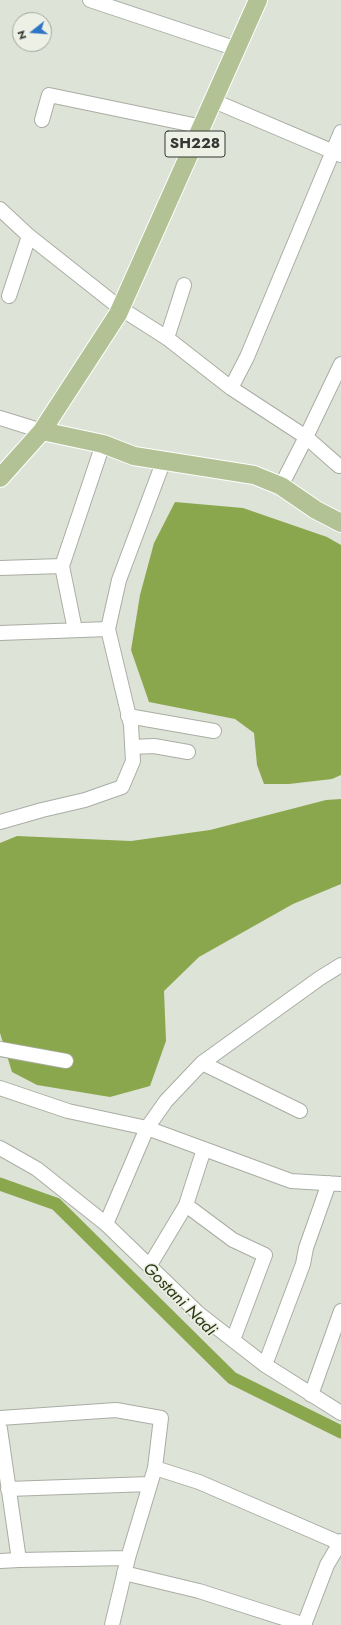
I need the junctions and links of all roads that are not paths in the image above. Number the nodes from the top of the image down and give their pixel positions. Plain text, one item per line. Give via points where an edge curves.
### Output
1 (90, 0) edge
2 (258, 0) edge
3 (237, 48) junction
4 (214, 101) junction
5 (42, 120) dead end
6 (203, 127) junction
7 (341, 132) edge
8 (337, 154) edge
9 (0, 209) edge
10 (29, 236) junction
11 (184, 285) dead end
12 (9, 296) dead end
13 (123, 304) junction
14 (167, 338) junction
15 (341, 364) edge
16 (231, 388) junction
17 (0, 418) edge
18 (42, 430) junction
19 (306, 437) junction
20 (103, 444) junction
21 (164, 460) junction
22 (339, 466) dead end
23 (0, 478) edge
24 (281, 486) junction
25 (341, 523) edge
26 (62, 566) junction
27 (0, 568) edge
28 (108, 629) junction
29 (74, 630) junction
30 (0, 633) edge
31 (128, 716) junction
32 (214, 731) dead end
33 (132, 747) junction
34 (188, 752) dead end
35 (0, 822) edge
36 (341, 965) edge
37 (0, 1049) edge
38 (66, 1061) dead end
39 (202, 1063) junction
40 (0, 1088) edge
41 (300, 1111) dead end
42 (147, 1128) junction
43 (0, 1148) edge
44 (204, 1149) junction
45 (335, 1183) edge
46 (186, 1205) junction
47 (106, 1224) junction
48 (150, 1265) junction
49 (341, 1311) edge
50 (233, 1340) junction
51 (265, 1365) junction
52 (311, 1395) junction
53 (341, 1413) edge
54 (0, 1418) edge
55 (0, 1429) edge
56 (156, 1468) junction
57 (150, 1484) junction
58 (8, 1489) junction
59 (340, 1542) edge
60 (128, 1558) junction
61 (19, 1560) junction
62 (0, 1561) edge
63 (124, 1573) junction
64 (112, 1625) edge
65 (304, 1625) edge

1 - 3 street
2 - 3 main road, SH228
3 - 4 main road, SH228
4 - 6 main road, SH228
4 - 8 street
5 - 6 street via 49,96
6 - 13 main road, SH228
7 - 8 street
8 - 16 street
9 - 10 street
10 - 12 street
10 - 13 street
11 - 14 street
13 - 14 street
13 - 18 main road, SH228
14 - 16 street
15 - 19 street
16 - 19 street
17 - 18 street
18 - 20 main road
18 - 23 main road, SH228
19 - 22 street
19 - 24 street
20 - 21 main road via 134,456
20 - 26 street
21 - 24 main road via 254,475
21 - 28 street via 119,580
24 - 25 main road via 316,510
26 - 27 street
26 - 29 street
28 - 29 street
28 - 31 street
29 - 30 street
31 - 32 street
31 - 33 street
33 - 34 street via 154,746
33 - 35 street via 133,762 122,787 85,800
36 - 39 street
37 - 38 street
39 - 41 street
39 - 42 street via 166,1101
40 - 42 street via 68,1111
42 - 44 street
42 - 47 street
43 - 47 street via 37,1169
44 - 45 street via 291,1181
44 - 46 street
45 - 51 street via 306,1248 303,1264
46 - 48 street
46 - 50 street via 233,1240 265,1255
47 - 48 street
48 - 50 street via 198,1313
49 - 52 street
50 - 51 street
51 - 52 street
52 - 53 street
54 - 56 street via 116,1410 162,1418
55 - 58 street
56 - 57 street
56 - 59 street via 199,1482
57 - 58 street
57 - 60 street
58 - 61 street
59 - 65 street via 327,1565
60 - 61 street
60 - 63 street
61 - 62 street
63 - 64 street
63 - 65 street via 199,1591

